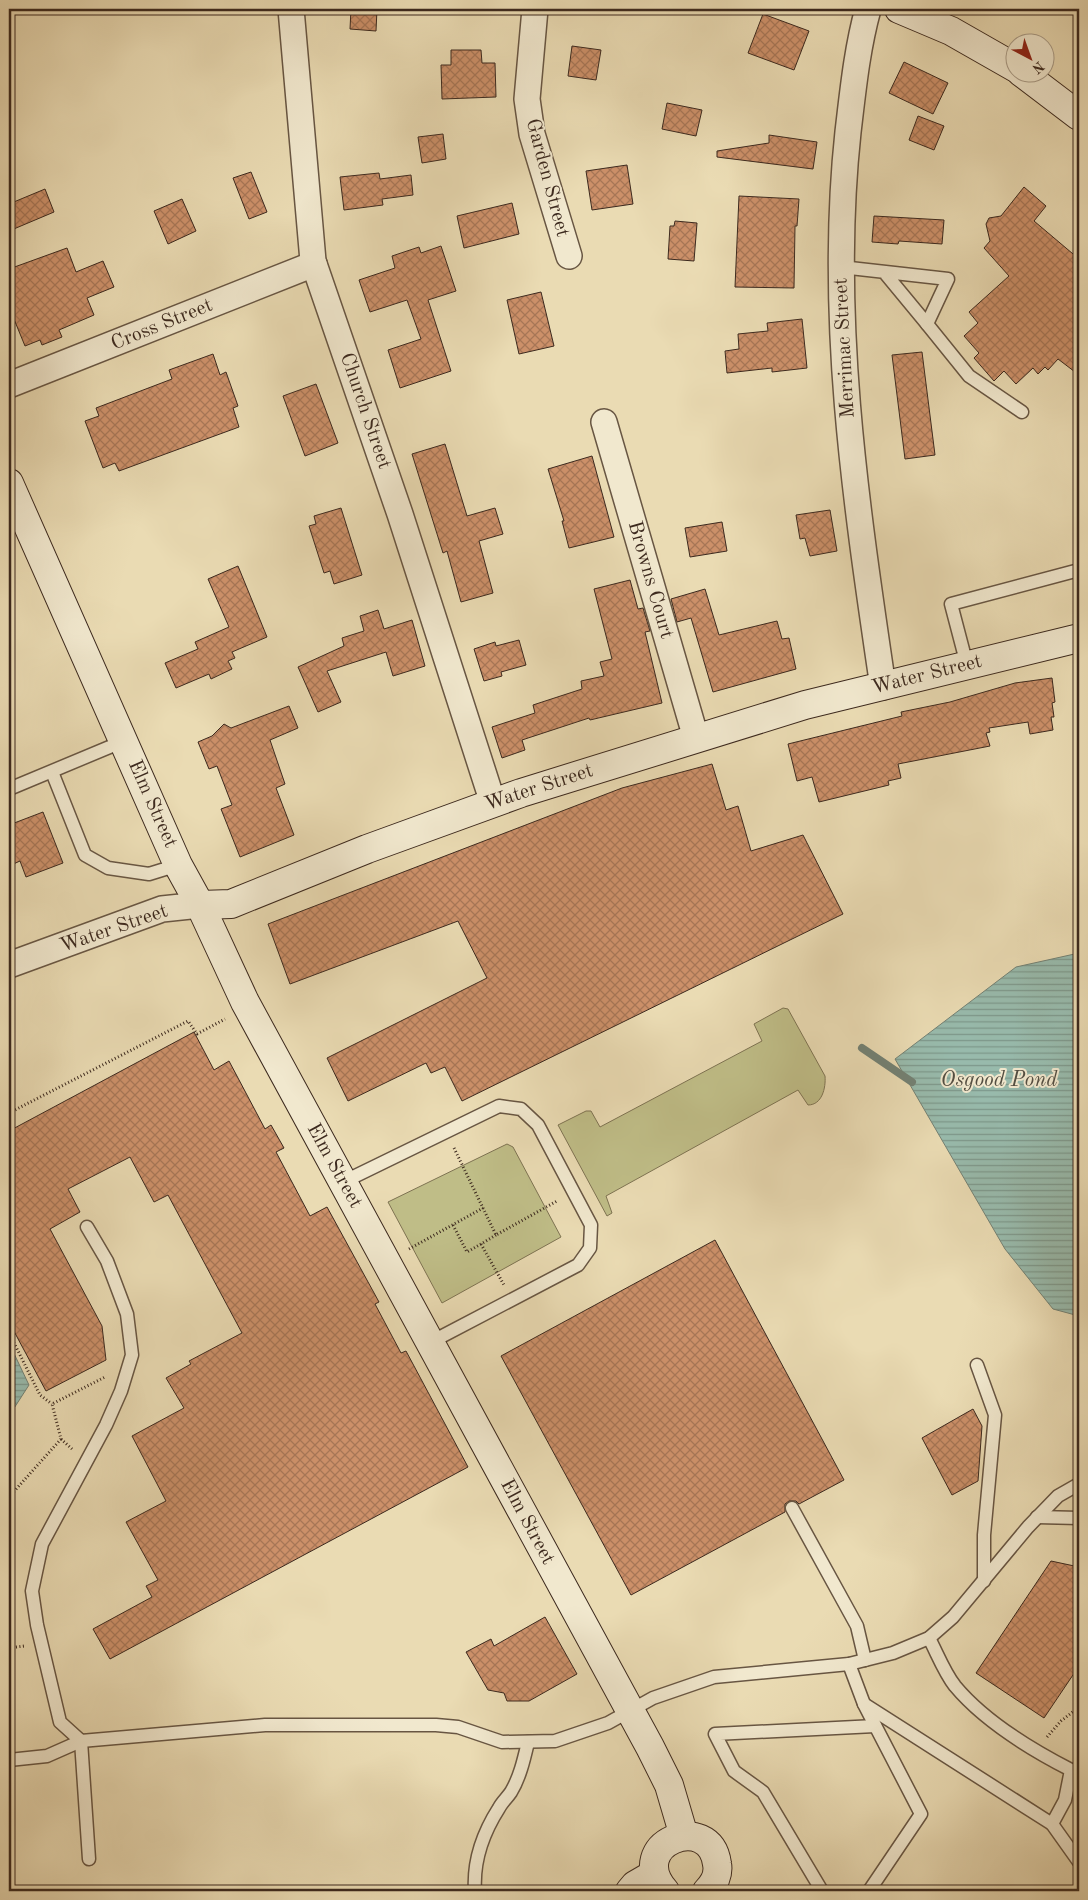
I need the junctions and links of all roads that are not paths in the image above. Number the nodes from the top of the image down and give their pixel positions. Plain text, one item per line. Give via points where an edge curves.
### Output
1 (291, 9) edge
2 (535, 9) edge
3 (868, 9) edge
4 (899, 9) edge
5 (1006, 62) edge
6 (1035, 82) edge
7 (1079, 116) edge
8 (569, 256) dead end
9 (314, 264) junction
10 (841, 267) junction
11 (884, 272) junction
12 (926, 324) junction
13 (9, 385) edge
14 (1022, 412) dead end
15 (604, 422) dead end
16 (9, 483) edge
17 (1079, 570) edge
18 (1079, 638) edge
19 (967, 665) junction
20 (883, 687) junction
21 (696, 738) junction
22 (124, 741) junction
23 (52, 772) junction
24 (9, 789) edge
25 (493, 803) junction
26 (178, 866) junction
27 (200, 904) junction
28 (9, 965) edge
29 (343, 1182) junction
30 (88, 1227) dead end
31 (431, 1342) junction
32 (977, 1365) dead end
33 (1079, 1484) edge
34 (792, 1508) dead end
35 (1037, 1517) junction
36 (1079, 1518) edge
37 (984, 1581) junction
38 (929, 1638) junction
39 (865, 1660) junction
40 (849, 1664) junction
41 (864, 1704) junction
42 (628, 1711) junction
43 (874, 1726) junction
44 (81, 1741) junction
45 (528, 1742) junction
46 (9, 1760) edge
47 (1075, 1766) edge
48 (1052, 1824) junction
49 (684, 1836) junction
50 (89, 1859) dead end
51 (1079, 1862) edge
52 (659, 1883) edge
53 (711, 1890) edge
54 (475, 1891) edge
55 (630, 1891) edge
56 (822, 1891) edge
57 (868, 1891) edge

1 - 9 street, Church Street
2 - 8 street, Garden Street via 528,99 532,134
3 - 10 street, Merrimac Street via 855,70 843,180
4 - 5 street via 951,30
6 - 7 street
9 - 13 street, Cross Street
9 - 25 street, Church Street via 403,524
10 - 11 lane
10 - 20 street, Merrimac Street via 844,363 852,457
11 - 12 lane
11 - 12 lane via 948,279
12 - 14 lane via 969,376
15 - 21 street, Browns Court
16 - 22 street, Elm Street
17 - 19 lane via 951,604
18 - 19 street, Water Street
19 - 20 street, Water Street
20 - 21 street, Water Street via 806,705
21 - 25 street, Water Street
22 - 23 lane
22 - 26 street, Elm Street
23 - 24 lane
23 - 26 lane via 85,855 108,868 149,874
25 - 27 street, Water Street via 231,904
26 - 27 street, Elm Street
27 - 28 street, Water Street via 162,909
27 - 29 street, Elm Street via 245,1002
29 - 31 street, Elm Street
29 - 31 lane via 499,1106 521,1109 538,1125 591,1225 590,1248 578,1265
30 - 44 lane via 107,1261 127,1314 132,1355 106,1425 42,1544 32,1591 60,1722
31 - 42 street, Elm Street
32 - 37 lane via 996,1415 984,1535
33 - 35 lane via 1058,1496
34 - 39 lane via 857,1626
35 - 36 lane
35 - 37 lane
37 - 38 lane via 953,1617
38 - 39 lane
38 - 47 lane via 954,1684 980,1711 1036,1751
39 - 40 lane
40 - 41 lane
40 - 42 lane via 714,1677 653,1698
41 - 43 lane
41 - 48 lane
42 - 45 lane via 608,1723 555,1742
42 - 49 street, Elm Street via 669,1785
43 - 56 lane via 716,1734 734,1771 763,1792
43 - 57 lane via 921,1814
44 - 45 lane via 266,1724 436,1725 458,1727 502,1742
44 - 46 lane via 47,1756
44 - 50 lane
45 - 54 lane via 518,1778 499,1807 479,1850 473,1872
47 - 48 lane via 1065,1800
48 - 51 lane
49 - 52 street via 664,1844 657,1853 654,1863
49 - 53 street via 695,1837 712,1849 718,1868
52 - 55 street via 635,1885

